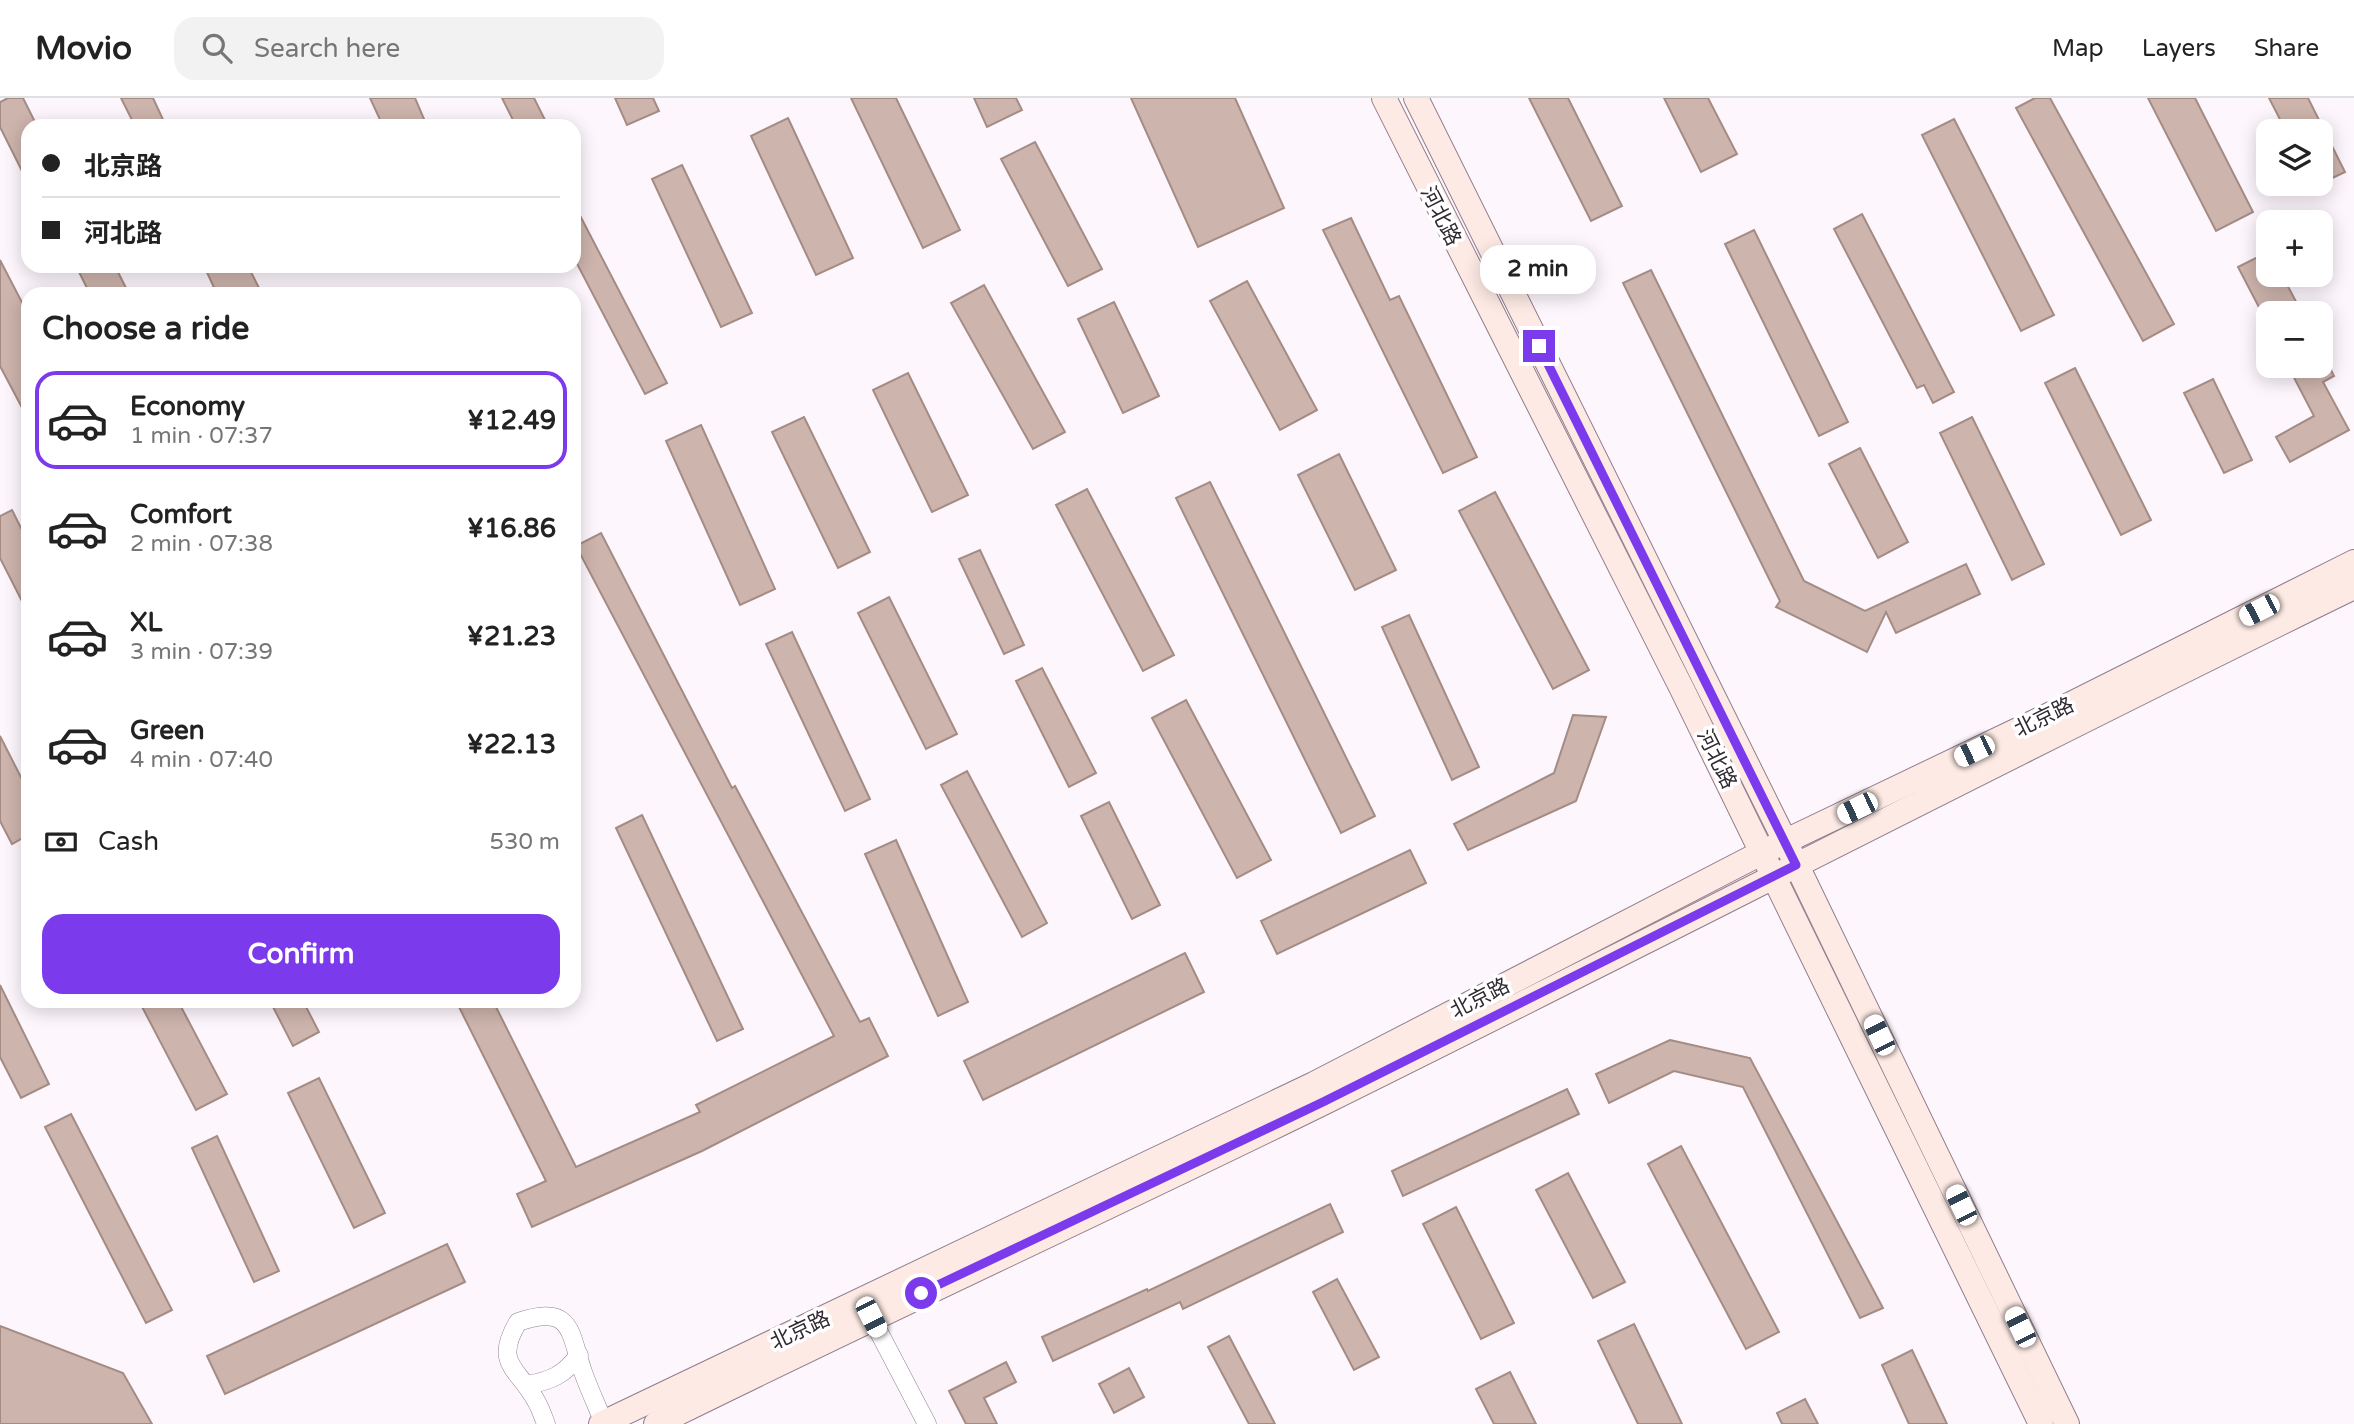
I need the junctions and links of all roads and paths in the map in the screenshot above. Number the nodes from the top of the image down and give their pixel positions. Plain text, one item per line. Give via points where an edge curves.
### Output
1 (1384, 98) edge
2 (1416, 98) edge
3 (2354, 562) edge
4 (2354, 587) edge
5 (1763, 852) junction
6 (1785, 861) junction
7 (871, 1317) junction
8 (579, 1354) junction
9 (526, 1385) junction
10 (602, 1423) edge
11 (546, 1424) edge
12 (656, 1424) edge
13 (927, 1424) edge
14 (2041, 1424) edge
15 (2067, 1424) edge

1 - 5 street, 河北路
2 - 6 street, 河北路
3 - 6 street, 北京路
4 - 6 street, 北京路
5 - 6 street, 北京路
5 - 10 street, 北京路 via 1314,1084
6 - 7 street, 北京路 via 1323,1102
6 - 14 street, 河北路
6 - 15 street, 河北路
7 - 12 street, 北京路
7 - 13 street
8 - 9 street via 568,1371 549,1382
8 - 9 street via 568,1326 555,1317 538,1315 518,1322 510,1335 510,1369
8 - 10 street
9 - 11 street

